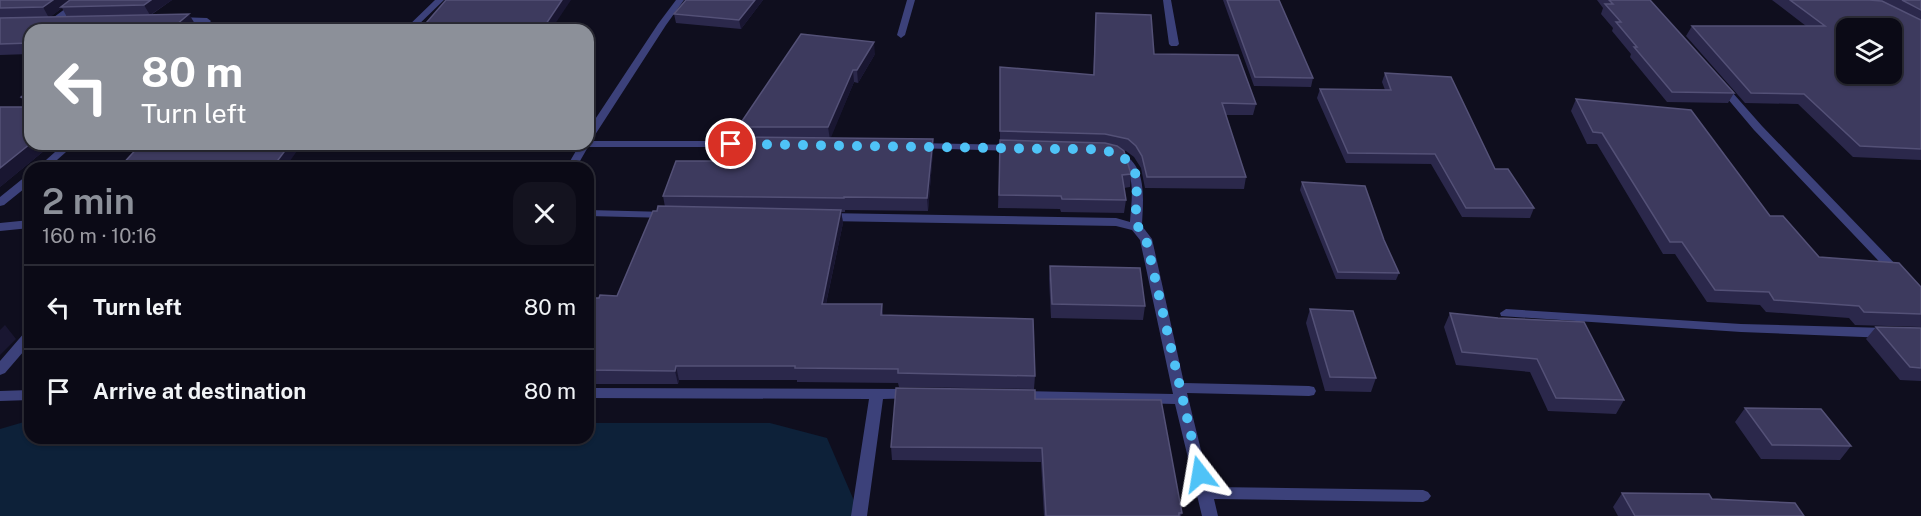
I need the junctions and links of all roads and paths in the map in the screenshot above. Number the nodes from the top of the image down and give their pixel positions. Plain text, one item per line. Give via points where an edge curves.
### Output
1 (82, 0) edge
2 (440, 0) edge
3 (680, 0) edge
4 (911, 0) edge
5 (1167, 0) edge
6 (173, 20) edge
7 (75, 21) edge
8 (42, 22) edge
9 (52, 22) junction
10 (204, 24) edge
11 (414, 24) edge
12 (901, 35) dead end
13 (1174, 44) dead end
14 (1714, 77) edge
15 (594, 129) edge
16 (594, 144) edge
17 (755, 144) edge
18 (907, 146) edge
19 (1023, 148) edge
20 (63, 150) edge
21 (1104, 151) edge
22 (49, 162) edge
23 (24, 183) edge
24 (0, 203) edge
25 (594, 213) edge
26 (684, 215) edge
27 (816, 217) edge
28 (24, 225) edge
29 (0, 227) edge
30 (1136, 227) junction
31 (1905, 281) edge
32 (1506, 313) dead end
33 (1899, 333) edge
34 (24, 342) edge
35 (0, 370) edge
36 (1309, 391) dead end
37 (594, 393) edge
38 (1180, 393) junction
39 (877, 394) junction
40 (924, 394) edge
41 (24, 395) edge
42 (0, 396) edge
43 (1005, 396) edge
44 (1205, 493) junction
45 (1423, 496) dead end
46 (859, 516) edge
47 (1210, 516) edge

1 - 9 street
2 - 11 street
3 - 15 street
4 - 12 street
5 - 13 street
6 - 10 street via 207,21
7 - 9 street
8 - 9 street
14 - 31 street
16 - 17 street
18 - 19 street
20 - 22 street
21 - 30 street via 1122,155 1131,165 1136,178
23 - 24 street
25 - 26 street
27 - 30 street via 1116,222
28 - 29 street
30 - 38 street via 1146,239
32 - 33 street via 1741,328
34 - 35 street
36 - 38 street
37 - 39 street
38 - 43 street
38 - 44 street
39 - 40 street
39 - 46 street
41 - 42 street
44 - 45 street
44 - 47 street

